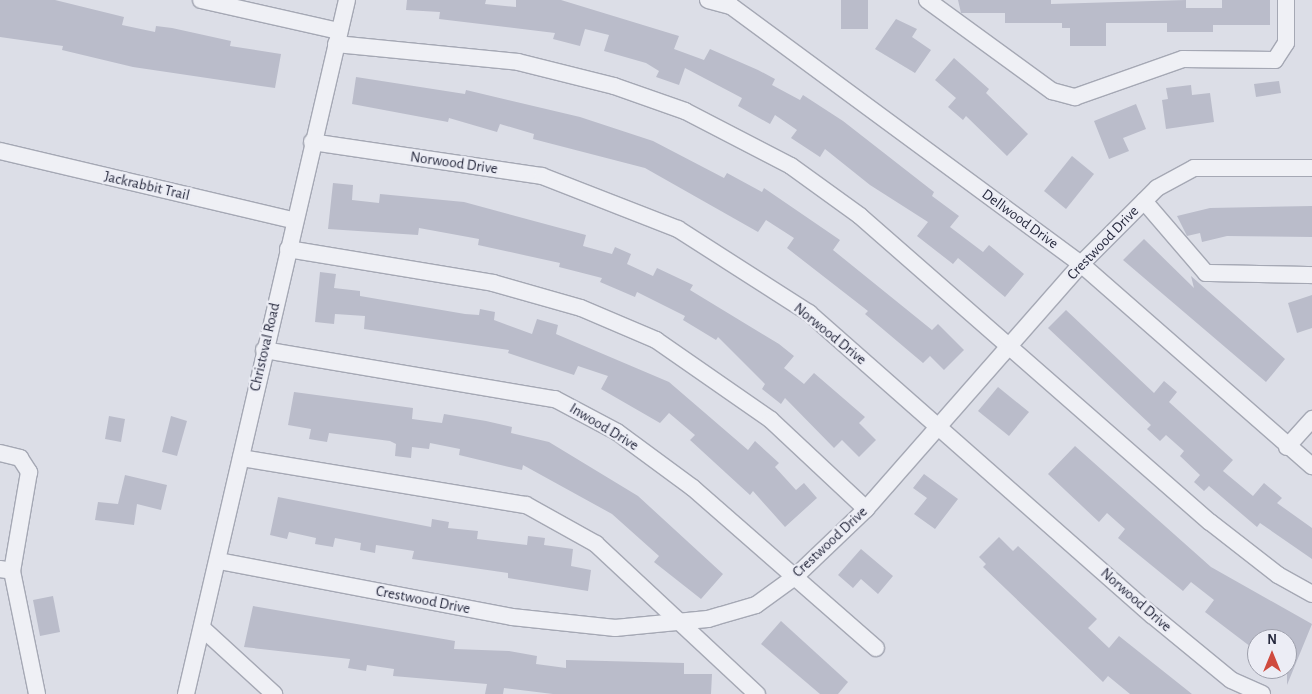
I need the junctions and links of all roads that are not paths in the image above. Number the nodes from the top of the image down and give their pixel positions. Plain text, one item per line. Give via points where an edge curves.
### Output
1 (201, 0) edge
2 (347, 0) edge
3 (708, 0) edge
4 (927, 0) edge
5 (1286, 0) edge
6 (737, 3) edge
7 (338, 38) junction
8 (312, 142) junction
9 (0, 151) edge
10 (1312, 168) edge
11 (1144, 200) junction
12 (295, 221) junction
13 (288, 249) junction
14 (1081, 264) junction
15 (1312, 275) edge
16 (1008, 346) junction
17 (264, 350) junction
18 (1312, 419) edge
19 (938, 426) junction
20 (1287, 447) junction
21 (0, 453) edge
22 (241, 458) junction
23 (1312, 466) edge
24 (866, 509) junction
25 (220, 561) junction
26 (6, 570) edge
27 (796, 576) junction
28 (1312, 594) edge
29 (679, 621) junction
30 (202, 628) junction
31 (876, 648) dead end
32 (38, 694) edge
33 (186, 694) edge
34 (274, 694) edge
35 (756, 694) edge
36 (1262, 694) edge

1 - 7 street
2 - 7 street, Christoval Road
3 - 6 street, Dellwood Drive
4 - 5 street via 1052,91 1075,97 1184,59 1275,60 1286,43
6 - 14 street, Dellwood Drive
7 - 8 street, Christoval Road
7 - 16 street via 518,62 614,86 686,111 791,166 860,216
8 - 12 street, Christoval Road
8 - 19 street, Norwood Drive via 542,176 678,229 809,313
9 - 12 street, Jackrabbit Trail
10 - 11 street, Crestwood Drive via 1194,168 1157,188
11 - 14 street, Crestwood Drive
11 - 15 street via 1206,273
12 - 13 street, Christoval Road
13 - 17 street, Christoval Road
13 - 24 street via 493,283 581,308 656,340 771,420
14 - 16 street, Crestwood Drive
14 - 20 street, Dellwood Drive
16 - 19 street, Crestwood Drive
16 - 28 street via 1210,522 1278,575
17 - 22 street, Christoval Road
17 - 27 street, Inwood Drive via 555,398 632,443 693,488
18 - 20 street
19 - 24 street, Crestwood Drive
19 - 36 street, Norwood Drive via 1152,615 1231,680
20 - 23 street, Dellwood Drive
21 - 26 street via 20,458 29,472
22 - 25 street, Christoval Road
22 - 29 street via 526,505 596,544
24 - 27 street, Crestwood Drive
25 - 29 street, Crestwood Drive via 512,617 615,628
25 - 30 street, Christoval Road
26 - 32 street
27 - 29 street, Crestwood Drive via 756,605
27 - 31 street, Inwood Drive
29 - 35 street
30 - 33 street, Christoval Road
30 - 34 street

